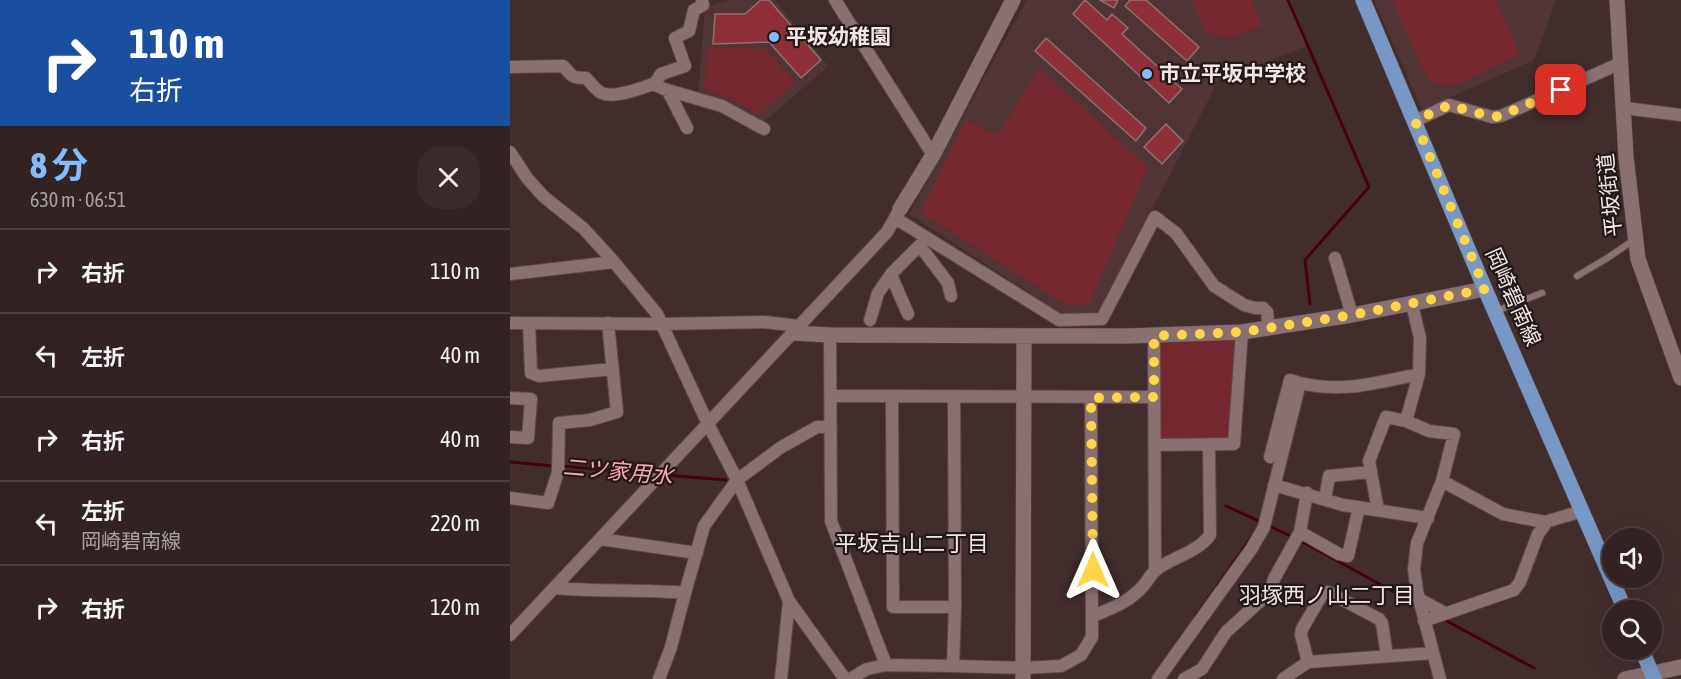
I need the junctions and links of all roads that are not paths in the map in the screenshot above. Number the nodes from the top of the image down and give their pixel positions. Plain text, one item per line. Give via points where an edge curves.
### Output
1 (702, 0) edge
2 (836, 0) edge
3 (1013, 0) edge
4 (1363, 0) edge
5 (1617, 0) edge
6 (1621, 63) junction
7 (510, 67) edge
8 (654, 85) junction
9 (668, 91) junction
10 (1624, 108) junction
11 (1681, 115) edge
12 (1415, 121) junction
13 (687, 128) dead end
14 (764, 129) dead end
15 (510, 152) edge
16 (933, 155) junction
17 (898, 214) junction
18 (1636, 238) junction
19 (923, 242) junction
20 (1335, 258) dead end
21 (614, 262) junction
22 (510, 274) edge
23 (891, 275) junction
24 (1577, 276) dead end
25 (1485, 289) junction
26 (1542, 293) dead end
27 (951, 296) dead end
28 (1412, 304) junction
29 (1496, 311) junction
30 (908, 314) dead end
31 (1352, 315) junction
32 (870, 320) dead end
33 (529, 323) junction
34 (608, 323) junction
35 (510, 324) edge
36 (663, 324) junction
37 (1269, 328) junction
38 (796, 330) junction
39 (1242, 332) junction
40 (830, 335) junction
41 (1024, 336) junction
42 (1154, 336) junction
43 (613, 369) junction
44 (1419, 374) junction
45 (1681, 378) edge
46 (831, 396) junction
47 (892, 396) junction
48 (954, 397) junction
49 (1023, 397) junction
50 (1154, 397) junction
51 (510, 398) edge
52 (1091, 398) junction
53 (1406, 421) junction
54 (708, 424) junction
55 (831, 427) junction
56 (510, 437) edge
57 (1155, 445) junction
58 (1209, 446) junction
59 (1370, 472) junction
60 (737, 480) junction
61 (1442, 481) junction
62 (1274, 485) junction
63 (1307, 494) junction
64 (510, 498) edge
65 (1325, 499) junction
66 (1359, 507) junction
67 (1378, 510) junction
68 (1582, 511) junction
69 (1428, 518) junction
70 (1547, 522) junction
71 (1300, 532) junction
72 (600, 539) junction
73 (697, 553) junction
74 (1155, 570) junction
75 (555, 588) junction
76 (685, 593) junction
77 (1419, 599) junction
78 (1621, 600) edge
79 (789, 601) junction
80 (955, 607) junction
81 (1445, 613) junction
82 (1093, 616) junction
83 (1424, 621) junction
84 (510, 635) edge
85 (1432, 653) junction
86 (1387, 656) junction
87 (1646, 660) edge
88 (1308, 662) junction
89 (886, 665) junction
90 (953, 666) junction
91 (1681, 667) edge
92 (1023, 673) edge
93 (1653, 676) edge
94 (659, 679) edge
95 (781, 679) edge
96 (844, 679) edge
97 (850, 679) edge
98 (1158, 679) edge
99 (1184, 679) edge
100 (1283, 679) edge
101 (1440, 679) edge
102 (1625, 679) edge

1 - 8 street via 703,5 694,10 688,31 675,38 685,66 662,74
2 - 16 street
3 - 16 street
4 - 12 main road, 岡崎碧南線
5 - 6 street, 平坂街道
6 - 10 street, 平坂街道
6 - 12 street via 1500,116 1449,105
7 - 8 street via 563,66 574,78 586,78 607,94
8 - 9 street
9 - 13 street
9 - 14 street via 722,106
10 - 11 street
10 - 18 street, 平坂街道
12 - 25 main road, 岡崎碧南線
15 - 21 street via 543,196 584,229
16 - 17 street
17 - 19 street
17 - 38 street via 887,232
18 - 24 lane
18 - 45 street, 平坂街道 via 1638,259
19 - 23 street
19 - 27 street via 948,283
19 - 37 street via 1059,320 1102,319 1155,217 1176,233 1214,286 1244,305 1263,308
20 - 31 street
21 - 22 street
21 - 36 street
23 - 30 street
23 - 32 street via 878,293
25 - 28 street
25 - 29 main road, 岡崎碧南線
26 - 29 lane
28 - 31 street
28 - 44 street via 1420,338
29 - 68 main road, 岡崎碧南線
31 - 37 street
33 - 34 street
33 - 35 street
33 - 43 street via 531,373 539,376
34 - 36 street
34 - 43 street
36 - 38 street via 764,322
36 - 54 street
37 - 39 street
38 - 40 street
38 - 54 street
39 - 42 street
39 - 58 street via 1234,444
40 - 41 street
40 - 46 street
41 - 42 street
41 - 49 street
42 - 50 street
43 - 64 street via 617,412 559,423 558,472 548,502
44 - 53 street
44 - 62 street via 1341,389 1297,382 1276,451
46 - 47 street
46 - 55 street
47 - 48 street
47 - 80 street via 893,607
48 - 49 street
48 - 80 street
49 - 52 street
49 - 92 street
50 - 52 street
50 - 57 street
51 - 56 street via 531,399 528,438
52 - 82 street
53 - 59 street via 1386,417 1369,461
53 - 61 street via 1454,434
54 - 60 street
54 - 72 street
55 - 60 street via 817,427 780,447
55 - 89 street via 831,521
57 - 58 street
57 - 74 street
58 - 74 street via 1210,535
59 - 65 street via 1329,476
59 - 67 street
60 - 73 street via 705,526
60 - 79 street
61 - 69 street
61 - 70 street via 1503,514
62 - 63 street
62 - 98 street via 1264,527 1252,548
63 - 65 street
63 - 71 street
65 - 66 street
66 - 67 street
66 - 71 street via 1348,556 1339,555
67 - 69 street
68 - 70 street
68 - 78 main road, 岡崎碧南線
69 - 77 street via 1417,543 1414,569
70 - 81 street via 1514,590
71 - 99 street via 1269,594 1226,632 1202,669
72 - 73 street
72 - 75 street
73 - 76 street
74 - 82 street via 1125,603
75 - 76 street
75 - 84 street
76 - 94 street
77 - 81 street
77 - 83 street
79 - 95 street
79 - 96 street
80 - 90 street
81 - 83 street
82 - 92 street via 1092,637 1081,655 1061,666
83 - 85 street
85 - 86 street
85 - 101 street
86 - 88 street
86 - 88 street via 1382,622 1328,592 1323,593 1302,628
87 - 93 main road
88 - 100 street
89 - 90 street
89 - 97 street via 867,669
90 - 92 street
91 - 93 street
93 - 102 street

